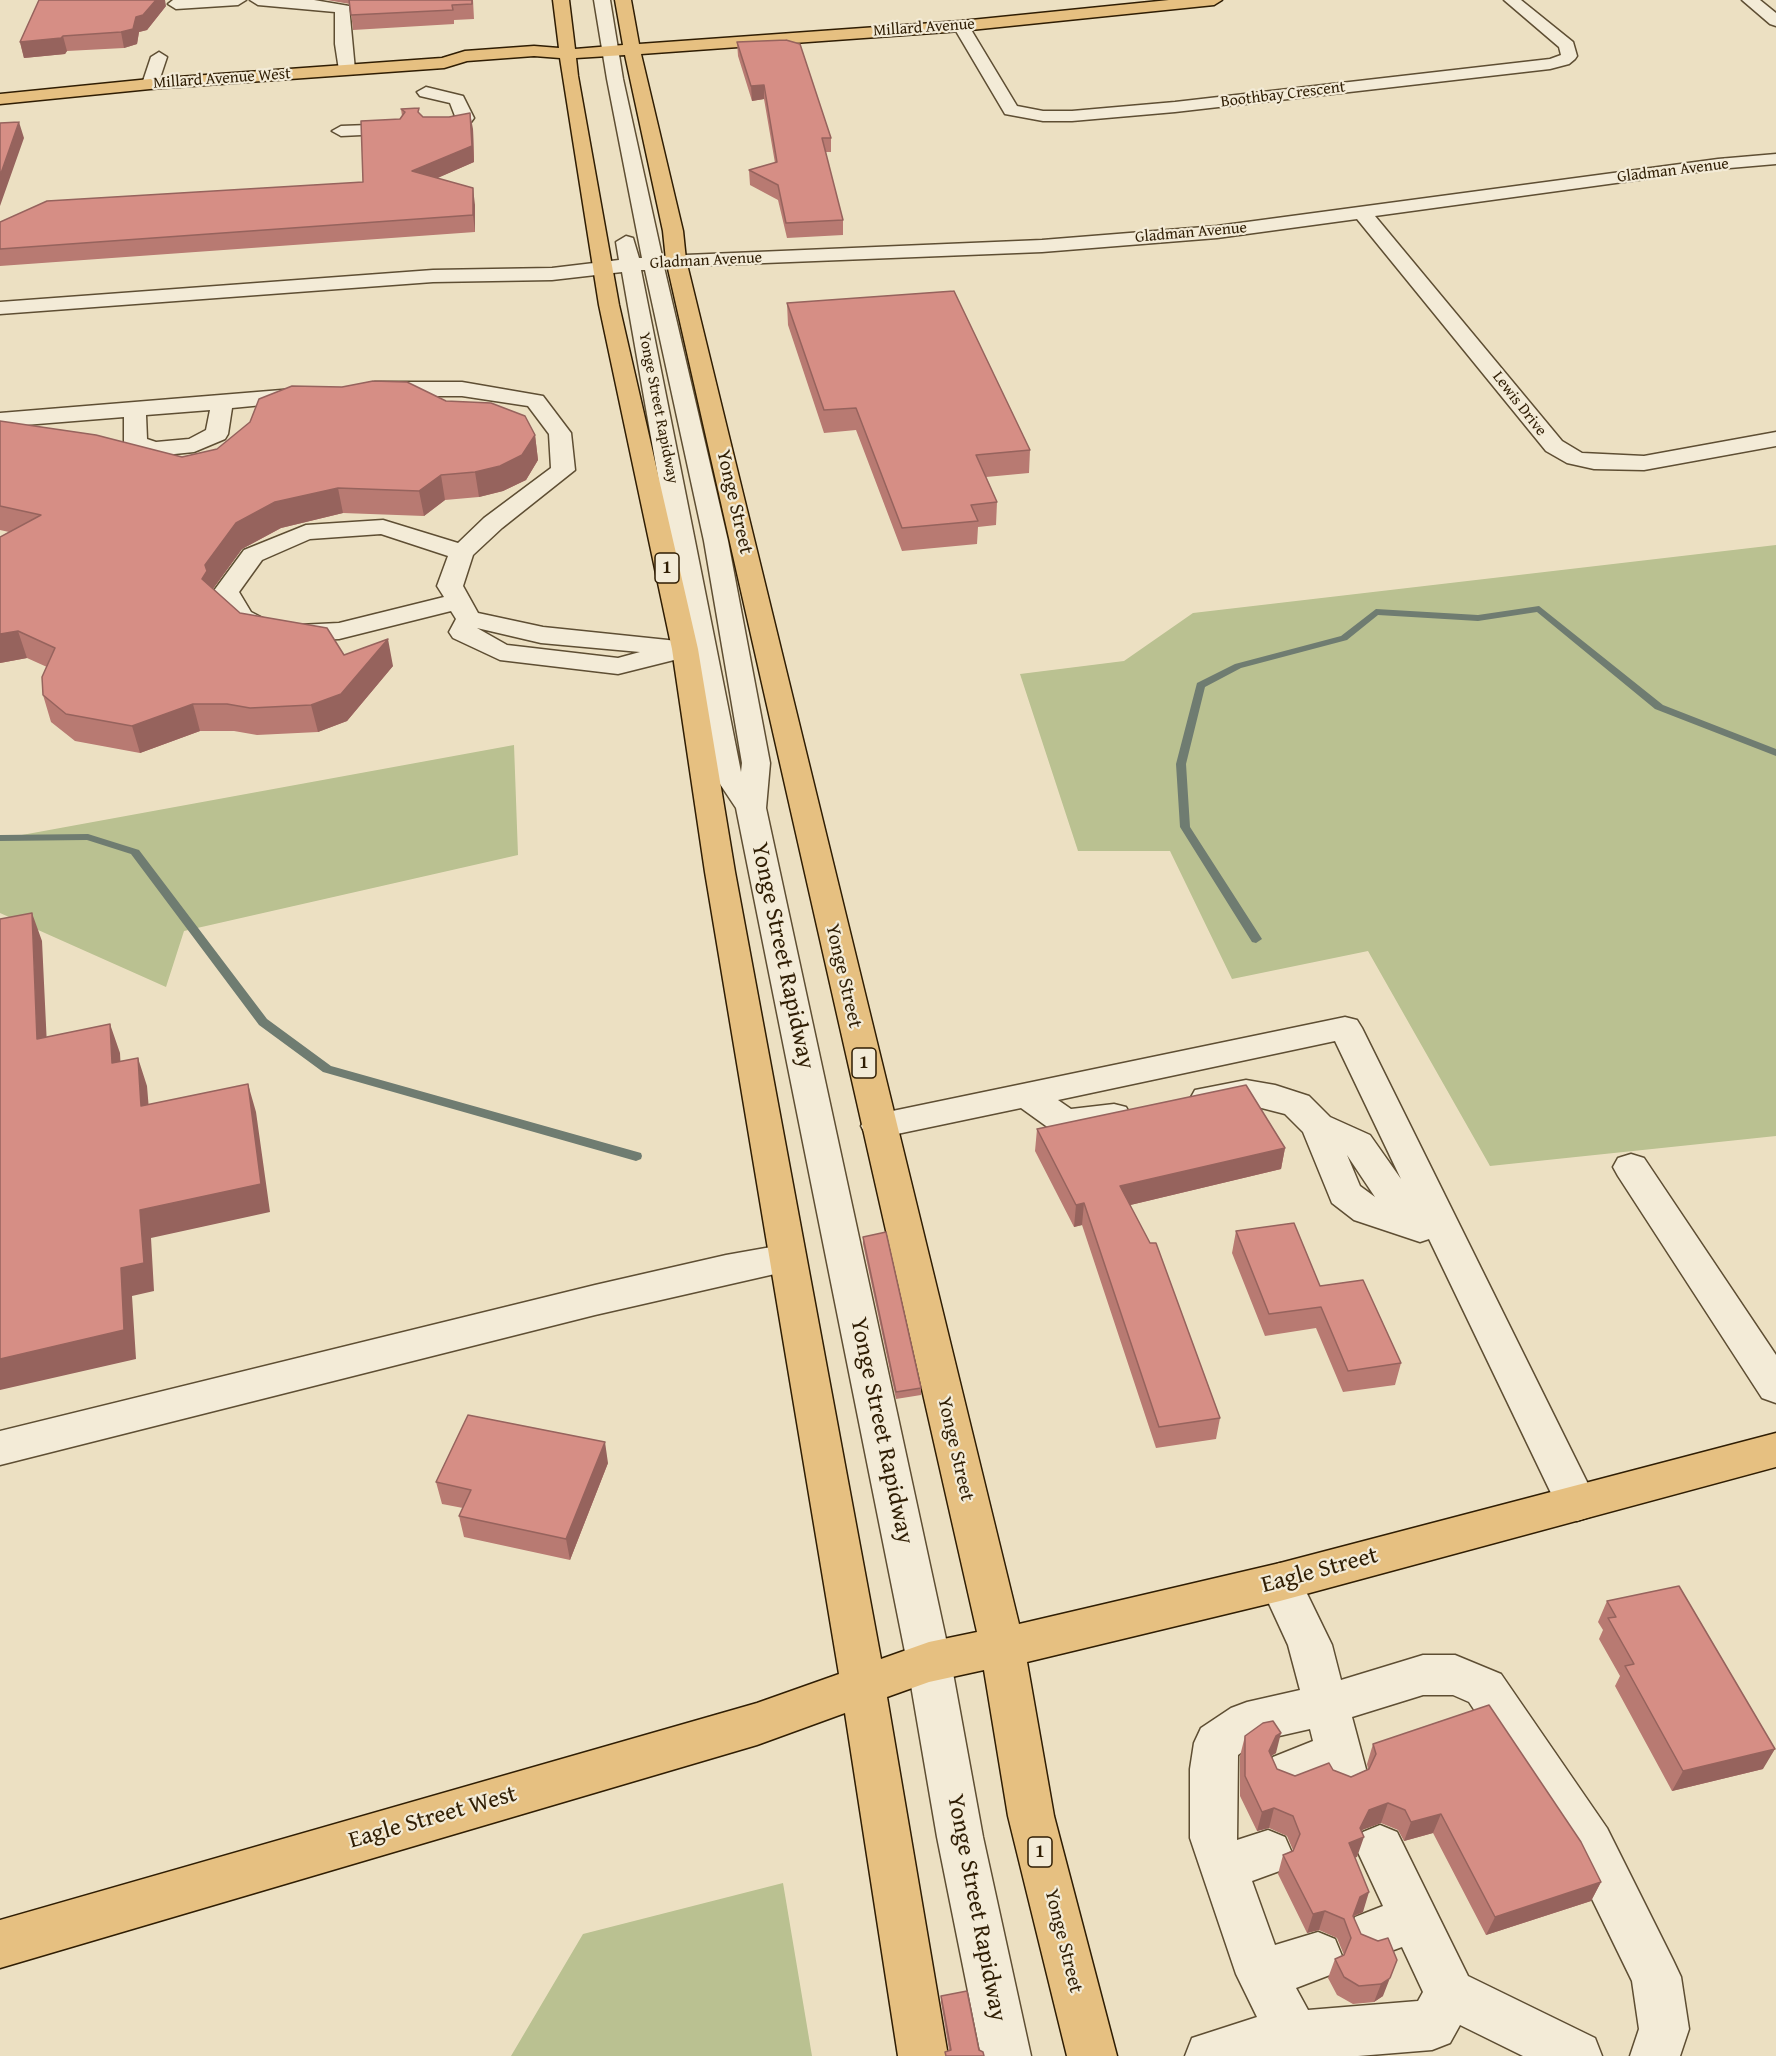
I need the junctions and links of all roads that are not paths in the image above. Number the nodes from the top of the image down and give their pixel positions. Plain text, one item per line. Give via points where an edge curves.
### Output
1 (238, 0) edge
2 (258, 0) edge
3 (561, 0) edge
4 (582, 0) edge
5 (602, 0) edge
6 (623, 0) edge
7 (1214, 0) edge
8 (1512, 0) edge
9 (1750, 0) edge
10 (176, 4) dead end
11 (1776, 21) edge
12 (961, 26) junction
13 (634, 49) junction
14 (602, 51) junction
15 (569, 54) junction
16 (159, 57) dead end
17 (348, 69) junction
18 (150, 84) junction
19 (426, 92) dead end
20 (0, 99) edge
21 (431, 127) edge
22 (396, 129) edge
23 (341, 131) dead end
24 (1776, 159) edge
25 (1362, 213) junction
26 (676, 260) junction
27 (653, 262) junction
28 (630, 264) junction
29 (602, 267) junction
30 (0, 308) edge
31 (350, 391) edge
32 (327, 393) edge
33 (222, 402) junction
34 (135, 409) junction
35 (0, 420) edge
36 (1776, 439) edge
37 (462, 552) junction
38 (464, 610) junction
39 (685, 649) junction
40 (751, 808) junction
41 (1026, 1095) junction
42 (1177, 1105) edge
43 (1143, 1111) edge
44 (878, 1126) junction
45 (1631, 1167) dead end
46 (1450, 1243) junction
47 (788, 1258) junction
48 (1776, 1387) edge
49 (0, 1448) edge
50 (1776, 1450) edge
51 (1577, 1504) junction
52 (1280, 1582) junction
53 (1002, 1645) junction
54 (928, 1662) junction
55 (862, 1684) junction
56 (1326, 1705) junction
57 (1289, 1772) edge
58 (1380, 1848) dead end
59 (1268, 1853) dead end
60 (1223, 1867) junction
61 (0, 1944) edge
62 (1318, 1956) dead end
63 (1261, 1974) junction
64 (1450, 1994) junction
65 (1252, 2048) edge
66 (923, 2056) edge
67 (1006, 2056) edge
68 (1092, 2056) edge
69 (1577, 2056) edge
70 (1655, 2056) edge

1 - 10 street
2 - 17 street via 343,9
3 - 15 main road, 1
4 - 14 street, Yonge Street Rapidway
5 - 14 street, Yonge Street Rapidway
6 - 13 main road, Yonge Street / 1
7 - 12 main road, Millard Avenue
8 - 12 street, Boothbay Crescent via 1568,45 1569,56 1550,64 1072,116 1011,110
9 - 11 street
12 - 13 main road, Millard Avenue
13 - 14 main road, Millard Avenue West
13 - 26 main road, Yonge Street / 1
14 - 15 main road, Millard Avenue West
14 - 27 street, Yonge Street Rapidway
14 - 28 street, Yonge Street Rapidway
15 - 17 main road, Millard Avenue West via 535,62 465,67 444,63
15 - 29 main road, 1
16 - 18 street
17 - 18 main road, Millard Avenue West
18 - 20 main road, Millard Avenue West
19 - 21 street via 458,100 465,118 451,126
22 - 23 street
24 - 25 street, Gladman Avenue
25 - 26 street, Gladman Avenue via 1217,232 1042,246
25 - 36 street, Lewis Drive via 1554,446 1575,458 1644,463
26 - 27 street, Gladman Avenue
26 - 44 main road, Yonge Street / 1
27 - 28 street, Gladman Avenue
27 - 40 street, Yonge Street Rapidway via 716,541 756,763
28 - 29 street, Gladman Avenue
28 - 40 street, Yonge Street Rapidway via 724,769
29 - 30 street, Gladman Avenue via 552,274 433,276
29 - 39 main road, 1
31 - 37 street via 462,389 535,401 560,433 562,470
32 - 33 street
33 - 34 street
33 - 34 street via 217,435 194,446 154,448 136,443
34 - 35 street
37 - 38 street via 450,586
37 - 38 street via 383,526 306,532 253,555 226,592 241,617 274,634 339,631
38 - 39 street via 462,632 500,652 618,666
39 - 47 main road, 1
40 - 54 street, Yonge Street Rapidway
41 - 43 street via 1065,1122
41 - 44 street
41 - 46 street via 1345,1028
42 - 46 street via 1246,1092 1297,1105 1318,1126 1345,1194 1367,1210 1406,1221
44 - 53 main road, Yonge Street / 1
45 - 48 street
46 - 51 street
47 - 49 street via 606,1297
47 - 55 main road, 1
50 - 51 main road, Eagle Street
51 - 52 main road, Eagle Street
52 - 53 main road, Eagle Street via 1086,1630
52 - 56 street via 1310,1645
53 - 54 main road, Eagle Street
53 - 68 main road, Yonge Street / 1 via 1031,1816
54 - 55 main road, Eagle Street
54 - 67 street, Yonge Street Rapidway
55 - 61 main road, Eagle Street West via 757,1724
55 - 66 main road, 1
56 - 57 street via 1342,1763
56 - 60 street via 1247,1724 1217,1743 1212,1769 1225,1797 1213,1838
56 - 70 street via 1423,1675 1455,1675 1485,1688 1590,1844 1656,1977 1664,2029
58 - 64 street via 1393,1926
59 - 60 street
60 - 63 street
62 - 63 street
63 - 65 street
64 - 65 street via 1432,2025
64 - 69 street

